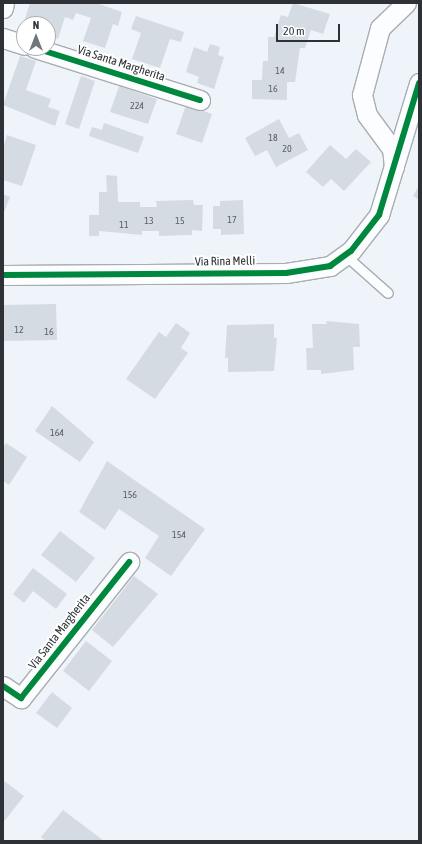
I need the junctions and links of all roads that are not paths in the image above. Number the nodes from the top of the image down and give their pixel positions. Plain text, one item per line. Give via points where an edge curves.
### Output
1 (4, 3) edge
2 (406, 3) edge
3 (3, 8) edge
4 (3, 38) edge
5 (16, 42) edge
6 (56, 55) edge
7 (419, 83) edge
8 (200, 100) dead end
9 (394, 173) junction
10 (345, 255) junction
11 (3, 275) edge
12 (388, 293) dead end
13 (129, 562) dead end
14 (3, 686) edge

1 - 3 street
2 - 9 street via 380,28 362,95 366,115 392,149
4 - 5 street
6 - 8 street, Via Santa Margherita
7 - 9 street, Via Rina Melli
9 - 10 street, Via Rina Melli via 380,215
10 - 11 street, Via Rina Melli via 330,266 286,273
10 - 12 lane
13 - 14 street, Via Santa Margherita via 22,698

